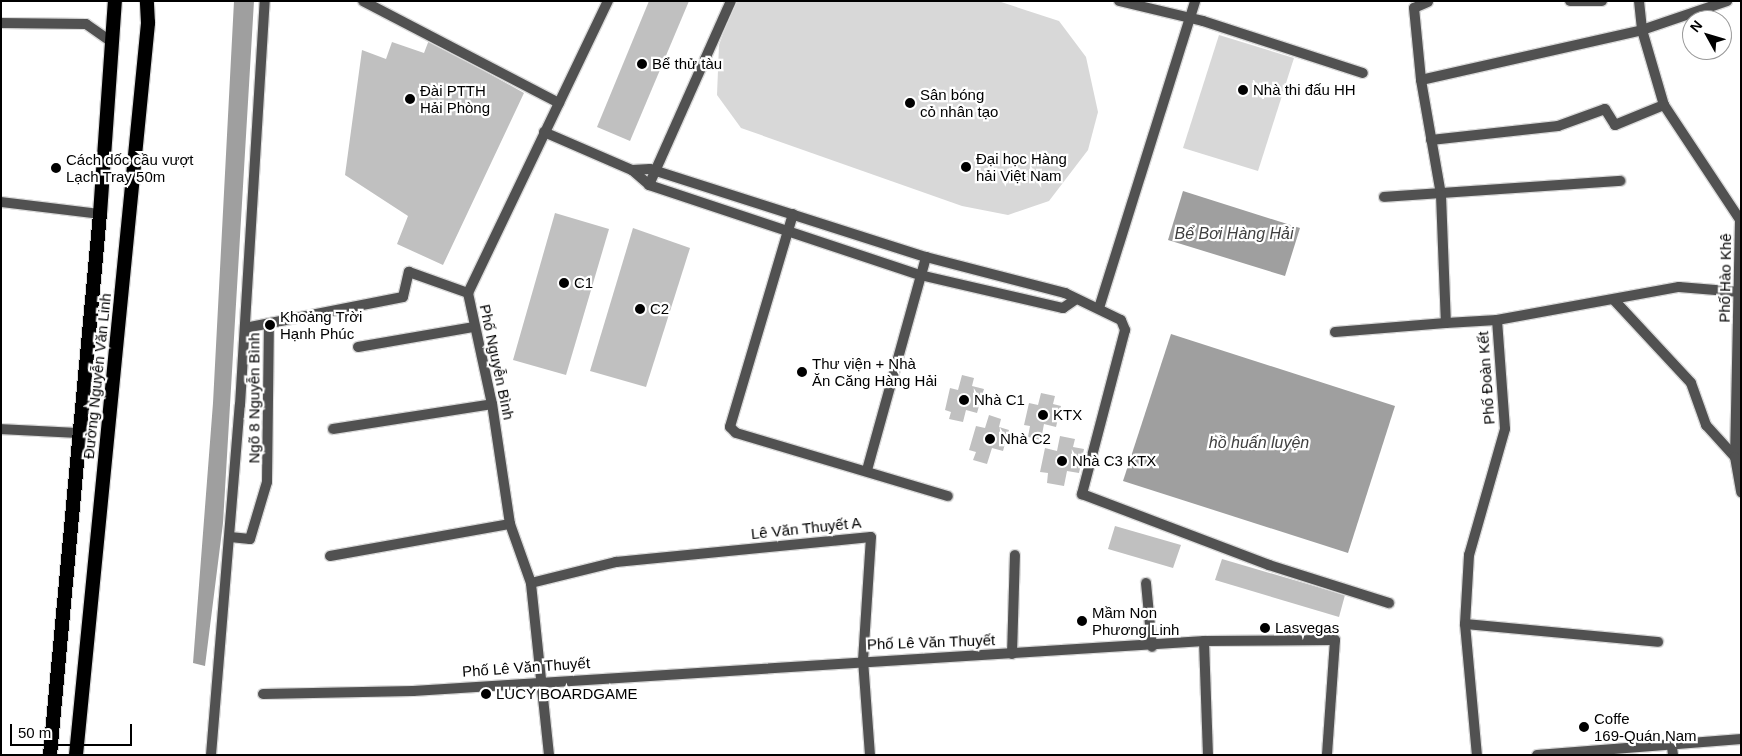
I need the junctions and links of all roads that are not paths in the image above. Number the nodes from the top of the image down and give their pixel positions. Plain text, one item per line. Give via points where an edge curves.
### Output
1 (115, 1) edge
2 (147, 1) edge
3 (265, 1) edge
4 (363, 1) edge
5 (608, 1) edge
6 (731, 1) edge
7 (1119, 1) edge
8 (1196, 1) edge
9 (1570, 1) edge
10 (1602, 1) edge
11 (1639, 1) edge
12 (1727, 1) edge
13 (1428, 2) edge
14 (1190, 18) junction
15 (1, 23) edge
16 (1642, 30) junction
17 (110, 40) junction
18 (1363, 73) dead end
19 (1422, 80) junction
20 (559, 103) junction
21 (1664, 104) junction
22 (544, 132) junction
23 (1432, 140) junction
24 (632, 170) junction
25 (655, 170) junction
26 (1620, 181) dead end
27 (649, 185) junction
28 (1441, 195) junction
29 (1384, 197) dead end
30 (1, 202) edge
31 (100, 214) junction
32 (793, 214) junction
33 (1740, 220) edge
34 (788, 232) junction
35 (926, 257) junction
36 (920, 275) junction
37 (1740, 292) edge
38 (468, 293) junction
39 (1074, 300) junction
40 (1614, 300) junction
41 (1099, 308) junction
42 (1497, 320) junction
43 (1446, 323) junction
44 (268, 324) junction
45 (474, 327) junction
46 (245, 328) junction
47 (1335, 332) dead end
48 (358, 347) dead end
49 (492, 404) junction
50 (1, 429) edge
51 (333, 429) dead end
52 (78, 433) junction
53 (1735, 457) junction
54 (867, 470) junction
55 (1741, 492) edge
56 (948, 496) dead end
57 (510, 524) junction
58 (230, 537) junction
59 (1015, 555) dead end
60 (330, 556) dead end
61 (531, 583) junction
62 (1146, 583) dead end
63 (1389, 603) dead end
64 (1465, 624) junction
65 (1204, 641) junction
66 (1658, 642) dead end
67 (1152, 647) junction
68 (1012, 654) junction
69 (863, 660) junction
70 (544, 681) junction
71 (263, 694) dead end
72 (1741, 739) edge
73 (1673, 751) edge
74 (50, 755) edge
75 (76, 755) edge
76 (211, 755) edge
77 (549, 755) edge
78 (870, 755) edge
79 (1208, 755) edge
80 (1327, 755) edge
81 (1477, 755) edge
82 (1537, 755) edge

1 - 17 highway, Đường Nguyễn Văn Linh
2 - 75 highway, Đường Nguyễn Văn Linh via 147,33
3 - 46 street
4 - 20 street
5 - 20 street, Phố Nguyễn Bình
6 - 25 street
7 - 14 street
8 - 14 street
9 - 10 street
11 - 16 street, Phố Hào Khê
12 - 16 street
13 - 19 street via 1414,8
14 - 18 street
14 - 41 street
15 - 17 street via 86,24
16 - 19 street
16 - 21 street, Phố Hào Khê
17 - 31 highway, Đường Nguyễn Văn Linh
19 - 23 street
20 - 22 street, Phố Nguyễn Bình
21 - 23 street via 1615,125 1605,109 1558,126
21 - 33 street, Phố Hào Khê
22 - 24 street
22 - 38 street, Phố Nguyễn Bình
23 - 28 street
24 - 25 street
24 - 27 street
25 - 27 street
25 - 32 street
26 - 28 street
27 - 34 street
28 - 29 street
28 - 43 street
30 - 31 street
31 - 52 highway, Đường Nguyễn Văn Linh
32 - 34 street
32 - 35 street
33 - 37 street, Phố Hào Khê
34 - 36 street
34 - 54 street via 730,427 736,433
35 - 36 street
35 - 39 street via 1064,293
36 - 39 street via 1063,308
36 - 54 street
37 - 40 street via 1679,287
37 - 53 street, Phố Hào Khê
38 - 44 street, Ngõ 8 Nguyễn Bình via 409,272 403,296 322,309
38 - 45 street, Phố Nguyễn Bình
39 - 41 street
40 - 42 street
40 - 53 street via 1692,382 1706,425
41 - 63 street via 1121,320 1125,330 1082,494 1269,565
42 - 43 street, Phố Đoàn Kết
42 - 64 street, Phố Đoàn Kết via 1504,429 1469,555
43 - 47 street, Phố Đoàn Kết
44 - 46 street, Ngõ 8 Nguyễn Bình
44 - 58 street, Ngõ 8 Nguyễn Bình via 268,482 250,539
45 - 48 street
45 - 49 street, Phố Nguyễn Bình
46 - 58 street
49 - 51 street
49 - 57 street, Phố Nguyễn Bình
50 - 52 street
52 - 74 highway, Đường Nguyễn Văn Linh
53 - 55 street, Phố Hào Khê
54 - 56 street
57 - 60 street
57 - 61 street, Phố Nguyễn Bình
58 - 76 street
59 - 68 street
61 - 69 street, Lê Văn Thuyết A via 616,562 870,536
61 - 70 street, Phố Nguyễn Bình
62 - 67 street
64 - 66 street
64 - 81 street, Phố Đoàn Kết
65 - 67 street, Phố Lê Văn Thuyết
65 - 79 street
65 - 80 street, Phố Lê Văn Thuyết via 1335,640
67 - 68 street, Phố Lê Văn Thuyết
68 - 69 street, Phố Lê Văn Thuyết
69 - 70 street, Phố Lê Văn Thuyết
69 - 78 street, Lê Văn Thuyết A
70 - 71 street, Phố Lê Văn Thuyết via 413,691
70 - 77 street, Phố Nguyễn Bình
72 - 73 street
73 - 82 street

